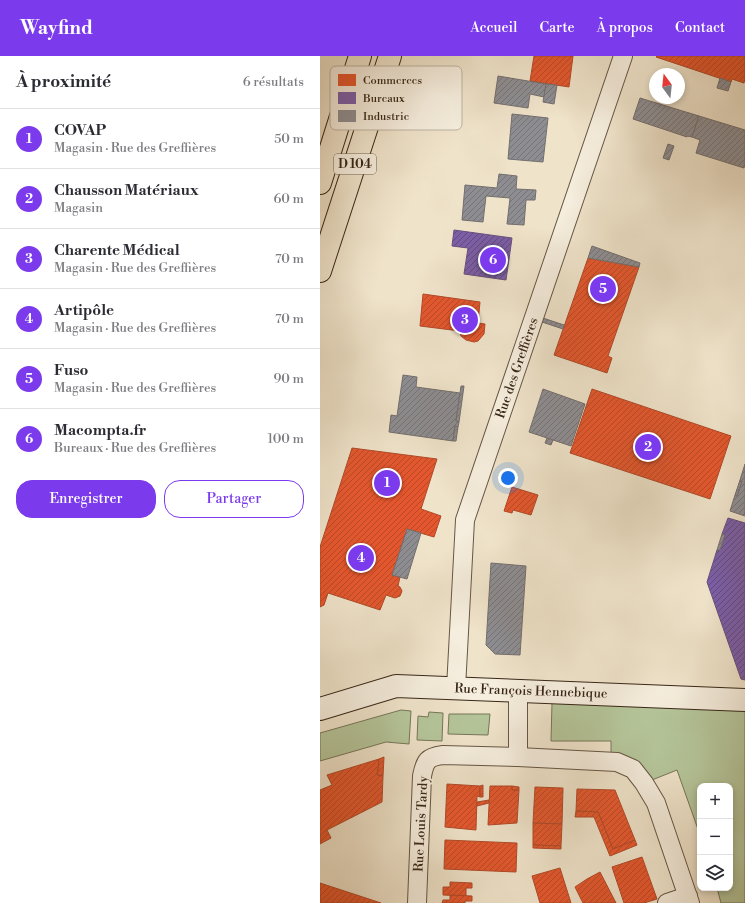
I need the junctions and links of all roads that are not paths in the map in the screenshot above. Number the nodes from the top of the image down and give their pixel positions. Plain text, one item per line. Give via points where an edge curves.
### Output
1 (360, 56) edge
2 (390, 56) edge
3 (623, 56) edge
4 (357, 66) edge
5 (387, 66) edge
6 (337, 130) edge
7 (366, 130) edge
8 (320, 183) edge
9 (320, 271) edge
10 (456, 688) junction
11 (518, 691) junction
12 (745, 700) edge
13 (320, 710) edge
14 (518, 757) junction
15 (689, 900) edge
16 (417, 903) edge
17 (667, 903) edge

1 - 4 main road, D 104
2 - 5 main road, D 104
3 - 10 street, Rue des Greffières via 465,520
6 - 8 main road, D 104
7 - 9 main road, D 104
10 - 11 street, Rue François Hennebique
10 - 13 street, Rue François Hennebique via 396,686
11 - 12 street, Rue François Hennebique
11 - 14 street
14 - 15 street, Rue Louis Tardy via 617,762 633,769 656,803
14 - 16 street, Rue Louis Tardy via 443,755 433,756 425,763 422,776
15 - 17 street

